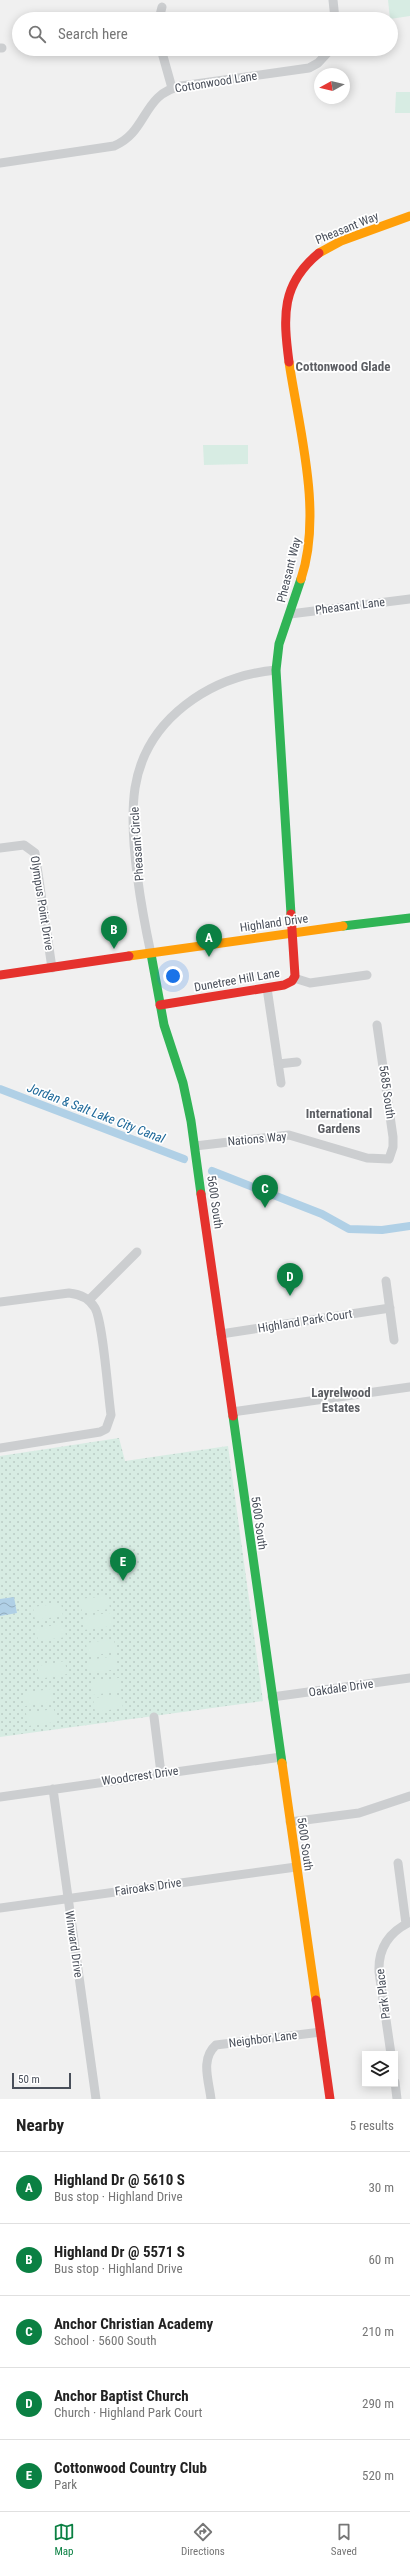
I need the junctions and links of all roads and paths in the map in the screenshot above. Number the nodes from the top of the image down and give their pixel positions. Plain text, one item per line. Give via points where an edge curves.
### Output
1 (333, 0) edge
2 (162, 7) dead end
3 (161, 12) edge
4 (334, 12) edge
5 (162, 56) edge
6 (325, 56) edge
7 (172, 88) junction
8 (0, 163) edge
9 (410, 216) edge
10 (410, 598) edge
11 (290, 614) junction
12 (276, 670) junction
13 (0, 848) edge
14 (410, 918) edge
15 (292, 932) junction
16 (151, 954) junction
17 (52, 968) junction
18 (0, 975) edge
19 (367, 975) dead end
20 (294, 978) junction
21 (267, 988) junction
22 (160, 1005) junction
23 (378, 1026) dead end
24 (297, 1062) dead end
25 (278, 1064) junction
26 (281, 1083) dead end
27 (195, 1146) junction
28 (389, 1159) joint
29 (137, 1252) dead end
30 (386, 1281) dead end
31 (89, 1300) junction
32 (0, 1302) edge
33 (390, 1308) junction
34 (221, 1334) junction
35 (394, 1340) dead end
36 (410, 1387) edge
37 (232, 1412) junction
38 (0, 1448) edge
39 (410, 1678) edge
40 (272, 1697) junction
41 (154, 1717) dead end
42 (281, 1757) junction
43 (162, 1773) junction
44 (53, 1789) junction
45 (410, 1796) edge
46 (0, 1797) edge
47 (290, 1822) junction
48 (398, 1863) dead end
49 (296, 1866) junction
50 (68, 1898) junction
51 (0, 1908) edge
52 (408, 1923) edge
53 (321, 2032) junction
54 (391, 2051) edge
55 (396, 2087) edge
56 (96, 2099) edge
57 (211, 2099) edge
58 (330, 2099) edge
59 (397, 2099) edge

1 - 4 street
2 - 3 street
5 - 7 street
6 - 7 street, Cottonwood Lane via 318,63 299,70
7 - 8 street, Cottonwood Lane via 155,98 137,129 124,142 102,148
9 - 11 main road, Pheasant Way via 337,242 317,253 296,274 287,296 285,333 311,520 308,552
10 - 11 street, Pheasant Lane
11 - 12 main road, Pheasant Way via 279,644
12 - 15 main road, Pheasant Way
12 - 16 street, Pheasant Circle via 242,676 200,693 172,718 148,751 137,778 133,815 143,916
13 - 17 street, Olympus Point Drive via 24,845 35,853
14 - 15 main road, Highland Drive
15 - 16 main road, Highland Drive
15 - 20 main road, Dunetree Hill Lane
16 - 17 main road, Highland Drive
16 - 22 main road, 5600 South
17 - 18 main road, Highland Drive
19 - 20 street via 310,983
20 - 21 main road, Dunetree Hill Lane via 286,984
21 - 22 main road, Dunetree Hill Lane
21 - 25 street
22 - 27 main road, 5600 South via 187,1098
23 - 28 street, 5685 South via 393,1137
24 - 25 street
25 - 26 street
27 - 28 street, Nations Way via 289,1135 367,1158
27 - 34 main road, 5600 South
29 - 31 street
30 - 33 street
31 - 32 street via 69,1293
31 - 38 street via 98,1315 111,1415 106,1429 90,1435
33 - 34 street, Highland Park Court
33 - 35 street
34 - 37 main road, 5600 South
36 - 37 street
37 - 40 main road, 5600 South
39 - 40 street, Oakdale Drive
40 - 42 main road, 5600 South
41 - 43 street
42 - 43 street, Woodcrest Drive
42 - 47 main road, 5600 South
43 - 44 street, Woodcrest Drive
44 - 46 street, Woodcrest Drive
44 - 50 street, Winward Drive
45 - 47 street via 359,1813
47 - 49 main road, 5600 South
48 - 52 street
49 - 50 street, Fairoaks Drive
49 - 53 main road, 5600 South
50 - 51 street, Fairoaks Drive
50 - 56 street, Winward Drive
52 - 54 street, Park Place via 385,1942 379,1963
53 - 57 street, Neighbor Lane via 216,2045 209,2053 206,2063
53 - 58 main road, 5600 South
55 - 59 street

